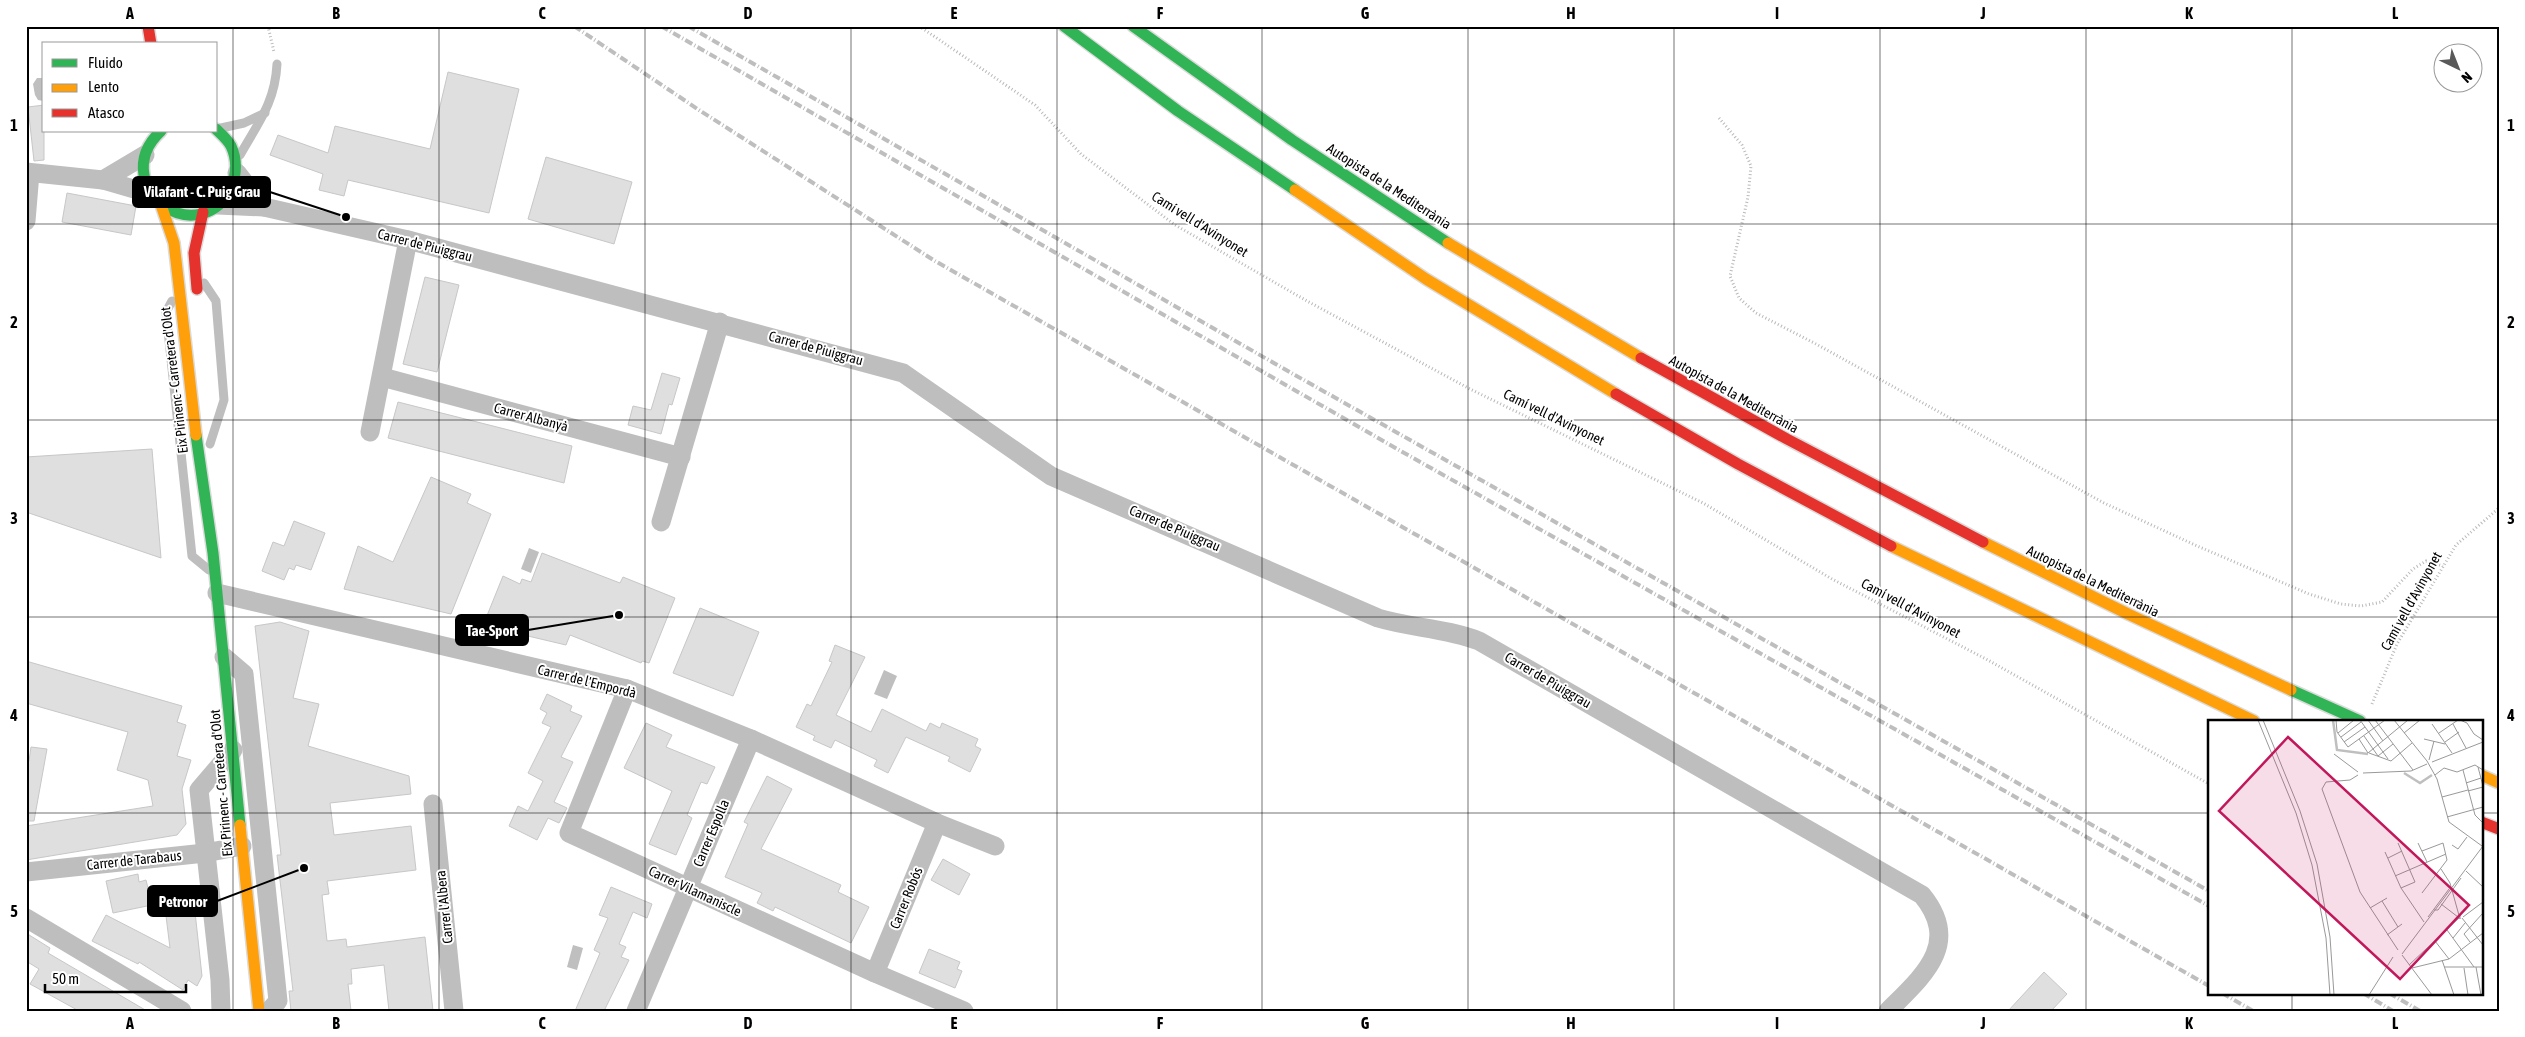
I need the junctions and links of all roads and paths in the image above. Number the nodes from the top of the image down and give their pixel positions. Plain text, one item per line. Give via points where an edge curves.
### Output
1 (148, 26) edge
2 (268, 26) edge
3 (920, 26) edge
4 (1064, 26) edge
5 (1133, 26) edge
6 (151, 42) edge
7 (277, 64) joint
8 (266, 113) junction
9 (1719, 118) dead end
10 (218, 129) edge
11 (218, 131) edge
12 (159, 132) edge
13 (145, 156) junction
14 (237, 168) junction
15 (28, 173) edge
16 (103, 180) junction
17 (156, 200) junction
18 (264, 207) junction
19 (211, 209) junction
20 (26, 222) edge
21 (408, 240) junction
22 (195, 270) junction
23 (178, 287) junction
24 (198, 299) dead end
25 (720, 322) junction
26 (382, 377) junction
27 (208, 415) dead end
28 (370, 432) dead end
29 (211, 454) junction
30 (681, 457) junction
31 (2499, 508) edge
32 (661, 522) dead end
33 (213, 552) junction
34 (2443, 566) junction
35 (216, 584) junction
36 (224, 658) junction
37 (627, 689) junction
38 (2368, 712) dead end
39 (2252, 720) edge
40 (2358, 720) edge
41 (751, 738) junction
42 (233, 750) junction
43 (2482, 775) edge
44 (2208, 783) edge
45 (2499, 783) edge
46 (433, 804) dead end
47 (2482, 822) edge
48 (937, 823) junction
49 (2499, 829) edge
50 (242, 846) junction
51 (995, 846) dead end
52 (205, 853) junction
53 (26, 872) edge
54 (688, 887) junction
55 (26, 918) edge
56 (875, 973) junction
57 (182, 1011) edge
58 (221, 1011) edge
59 (259, 1011) edge
60 (269, 1011) edge
61 (454, 1011) edge
62 (636, 1011) edge
63 (964, 1011) edge
64 (1888, 1011) edge

1 - 6 main road
2 - 7 path
3 - 44 path, Camí vell d'Avinyonet via 1035,105 1081,154 1175,225 1470,389 1703,503 1832,579
4 - 39 main road via 1178,111 1426,279 1573,369 1738,464 1919,561
5 - 40 main road, Autopista de la Mediterrània via 1330,166 1596,334 1940,523 2115,609
7 - 8 lane via 276,87
8 - 10 lane via 238,125
8 - 14 lane
9 - 34 path via 1742,145 1751,166 1748,196 1730,276 1739,298 1756,313 2104,503 2309,594 2341,604 2361,606 2382,602 2426,560
11 - 14 main road via 230,143
12 - 13 main road
13 - 16 street
13 - 17 main road, Eix Pirinenc - Carretera d'Olot via 144,178
14 - 18 street
14 - 19 main road via 229,194
15 - 16 street
15 - 20 street
16 - 17 street
17 - 19 main road via 181,214
17 - 23 main road, Eix Pirinenc - Carretera d'Olot via 174,243
18 - 19 street, Carrer de Piuiggrau
18 - 21 street, Carrer de Piuiggrau
19 - 22 main road via 194,253
21 - 25 street, Carrer de Piuiggrau
21 - 26 street
22 - 24 main road
22 - 29 lane via 216,301 224,400
23 - 33 main road, Eix Pirinenc - Carretera d'Olot via 191,407
23 - 35 lane via 166,312 192,556
25 - 30 street
25 - 64 street, Carrer de Piuiggrau via 904,373 1051,476 1378,618 1445,630 1479,641 1911,887 1936,917 1937,954 1924,976
26 - 28 street
26 - 30 street, Carrer Albanyà
27 - 29 main road, Eix Pirinenc - Carretera d'Olot
29 - 33 main road, Eix Pirinenc - Carretera d'Olot
30 - 32 street
31 - 34 path, Camí vell d'Avinyonet via 2456,545
33 - 35 main road, Eix Pirinenc - Carretera d'Olot
34 - 38 path, Camí vell d'Avinyonet via 2397,644
35 - 36 main road, Eix Pirinenc - Carretera d'Olot
35 - 37 street, Carrer de l'Empordà
36 - 42 main road, Eix Pirinenc - Carretera d'Olot
36 - 60 street via 244,674 278,1001
37 - 41 street, Carrer de l'Empordà
37 - 54 street, Carrer Vilamaniscle via 569,832
41 - 48 street, Carrer de l'Empordà
41 - 54 street, Carrer Espolla
42 - 50 main road, Eix Pirinenc - Carretera d'Olot
42 - 52 street via 199,790
43 - 45 main road
46 - 61 street, Carrer l'Albera
47 - 49 main road
48 - 51 street, Carrer de l'Empordà
48 - 56 street, Carrer Robós
50 - 52 street, Carrer de Tarabaus
50 - 59 main road, Eix Pirinenc - Carretera d'Olot
52 - 53 street, Carrer de Tarabaus
52 - 58 street
54 - 56 street, Carrer Vilamaniscle
54 - 62 street, Carrer Espolla
55 - 57 street
56 - 63 street, Carrer Vilamaniscle

